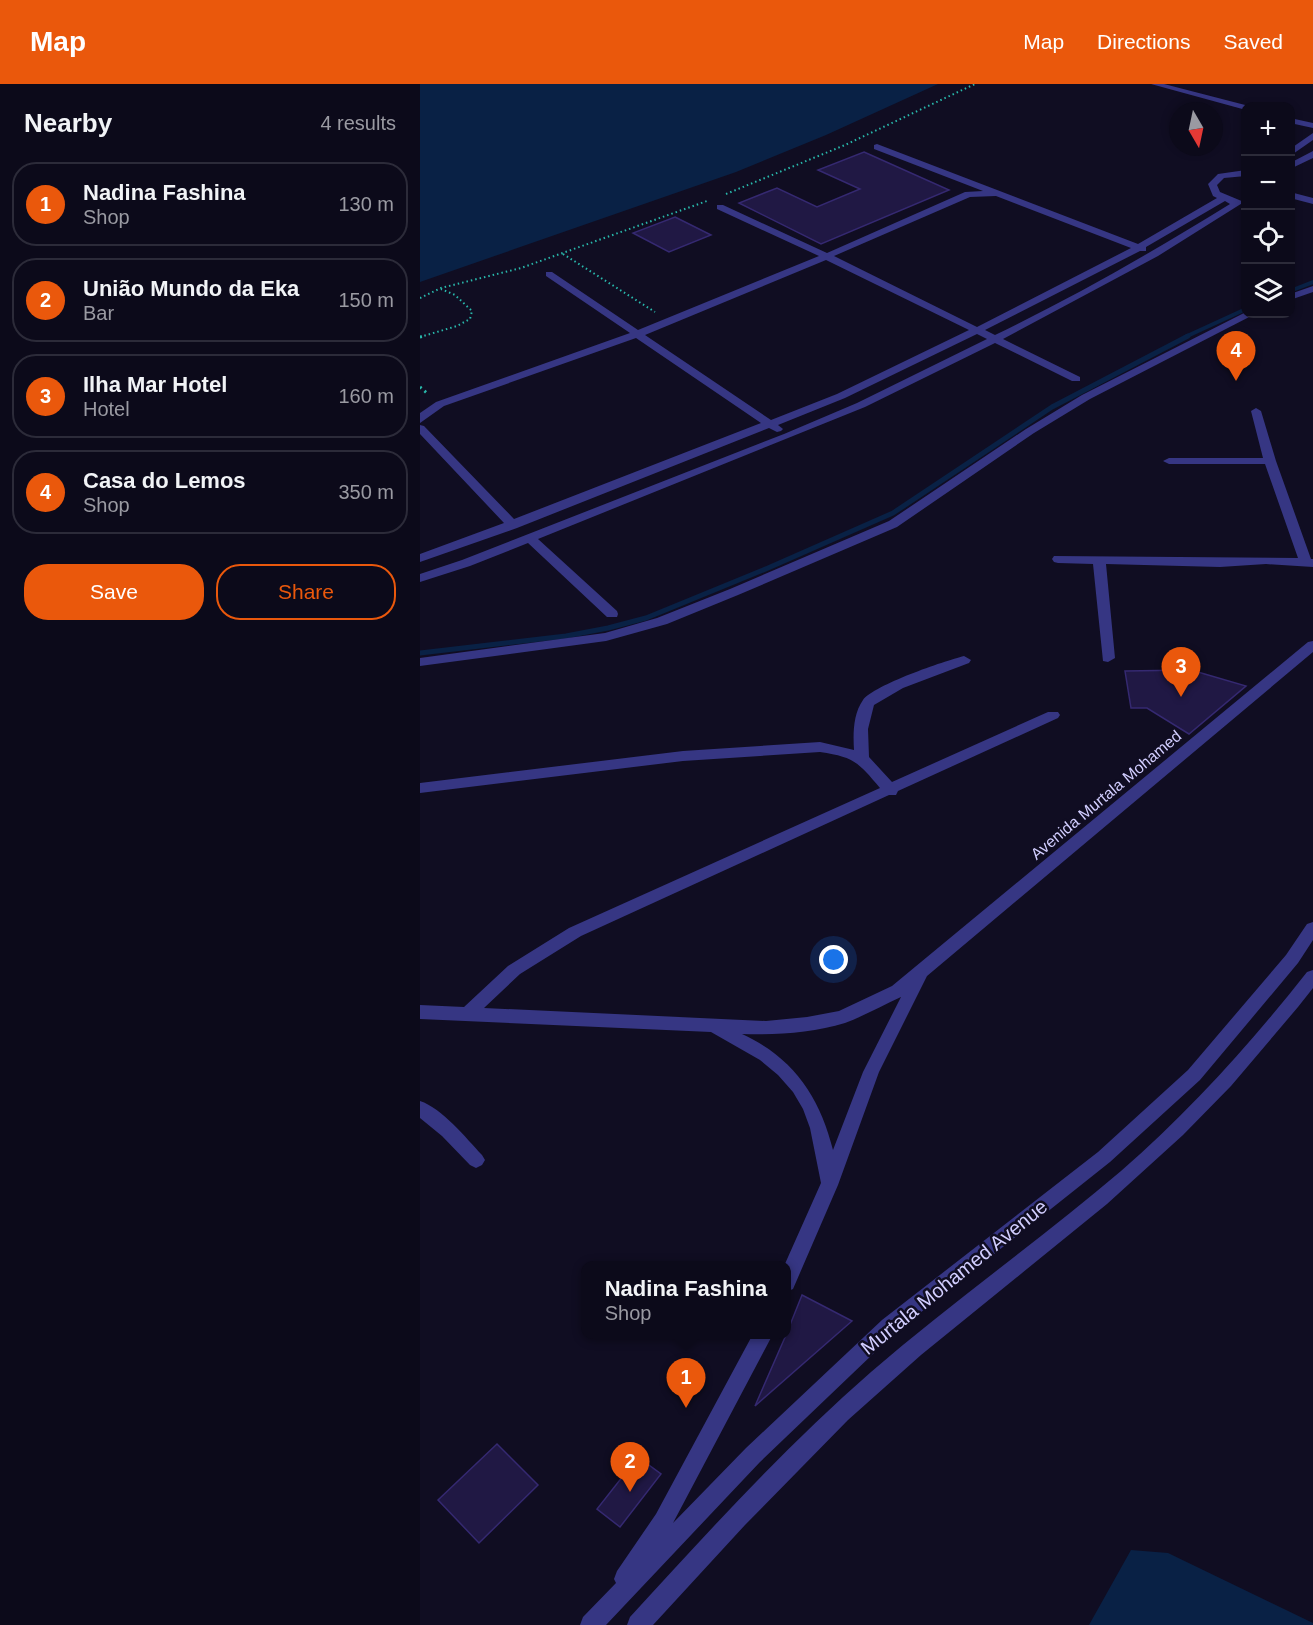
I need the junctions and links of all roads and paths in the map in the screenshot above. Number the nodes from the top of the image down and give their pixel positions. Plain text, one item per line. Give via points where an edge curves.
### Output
1 (975, 84) edge
2 (1155, 84) edge
3 (1175, 84) edge
4 (1183, 91) junction
5 (1241, 107) edge
6 (1295, 121) edge
7 (1313, 126) edge
8 (1313, 136) edge
9 (878, 147) dead end
10 (1295, 150) edge
11 (1313, 154) edge
12 (1295, 164) edge
13 (1241, 173) edge
14 (997, 193) junction
15 (724, 195) dead end
16 (1295, 196) edge
17 (1224, 198) junction
18 (711, 200) dead end
19 (1313, 201) edge
20 (1241, 203) edge
21 (1295, 203) edge
22 (1241, 204) edge
23 (720, 207) dead end
24 (1313, 207) edge
25 (1138, 248) junction
26 (562, 253) junction
27 (1155, 254) junction
28 (827, 257) junction
29 (549, 274) dead end
30 (441, 288) junction
31 (1313, 289) edge
32 (1295, 295) edge
33 (420, 298) edge
34 (658, 313) dead end
35 (1242, 318) edge
36 (976, 331) junction
37 (638, 334) junction
38 (420, 337) edge
39 (995, 340) junction
40 (1076, 379) dead end
41 (1256, 411) dead end
42 (420, 420) edge
43 (772, 425) junction
44 (420, 428) edge
45 (788, 436) junction
46 (1270, 460) junction
47 (1169, 461) dead end
48 (513, 525) junction
49 (529, 537) junction
50 (420, 558) edge
51 (1058, 559) dead end
52 (1099, 560) junction
53 (1310, 563) edge
54 (420, 578) edge
55 (612, 614) dead end
56 (1313, 645) edge
57 (1108, 658) dead end
58 (964, 660) dead end
59 (420, 662) edge
60 (1053, 715) dead end
61 (862, 758) junction
62 (420, 788) edge
63 (891, 791) junction
64 (1313, 928) edge
65 (921, 971) junction
66 (1313, 976) edge
67 (420, 1011) edge
68 (470, 1012) junction
69 (702, 1023) junction
70 (420, 1108) edge
71 (476, 1160) dead end
72 (829, 1185) junction
73 (791, 1272) edge
74 (762, 1339) edge
75 (606, 1609) junction
76 (591, 1625) edge
77 (638, 1625) edge

1 - 15 path via 845,145
2 - 4 street
3 - 4 street
4 - 5 street
6 - 7 street
8 - 10 street
9 - 14 street
11 - 12 street
13 - 17 street via 1215,180 1212,189
14 - 25 street
14 - 28 street via 969,194
16 - 19 street
17 - 20 street
17 - 25 street
18 - 26 path
21 - 24 street
22 - 27 street
23 - 28 street
25 - 27 street
25 - 36 street
26 - 30 path via 521,268
26 - 34 path
27 - 39 street
28 - 36 street
28 - 37 street
29 - 37 street
30 - 33 path
30 - 38 path via 472,311 470,319
31 - 32 street
35 - 59 street via 1086,397 893,524 744,588 662,621 606,637
36 - 39 street
36 - 43 street
37 - 42 street via 440,404
37 - 43 street
39 - 40 street
39 - 45 street
41 - 46 street
43 - 45 street
43 - 48 street
44 - 48 street
45 - 49 street
46 - 47 street
46 - 53 street
48 - 50 street
49 - 54 street
49 - 55 street
51 - 52 street
52 - 53 street
52 - 57 street
56 - 65 street, Avenida Murtala Mohamed
58 - 61 street via 871,700 866,710
60 - 63 street
61 - 62 street via 820,747 683,756
61 - 63 street
63 - 68 street via 575,932 514,970
64 - 75 street, Murtala Mohamed Avenue via 1292,959 1194,1076 1104,1157 889,1326 753,1455
65 - 69 street, Avenida Murtala Mohamed via 898,991 842,1017 766,1028
65 - 72 street via 871,1072
66 - 77 street, Murtala Mohamed Avenue via 1278,1022 1130,1174 849,1405
67 - 68 street, Avenida Murtala Mohamed
68 - 69 street, Avenida Murtala Mohamed
69 - 72 street via 760,1049 783,1066 799,1087 822,1135
70 - 71 street
72 - 73 street
74 - 75 street via 663,1521
75 - 76 street, Murtala Mohamed Avenue

